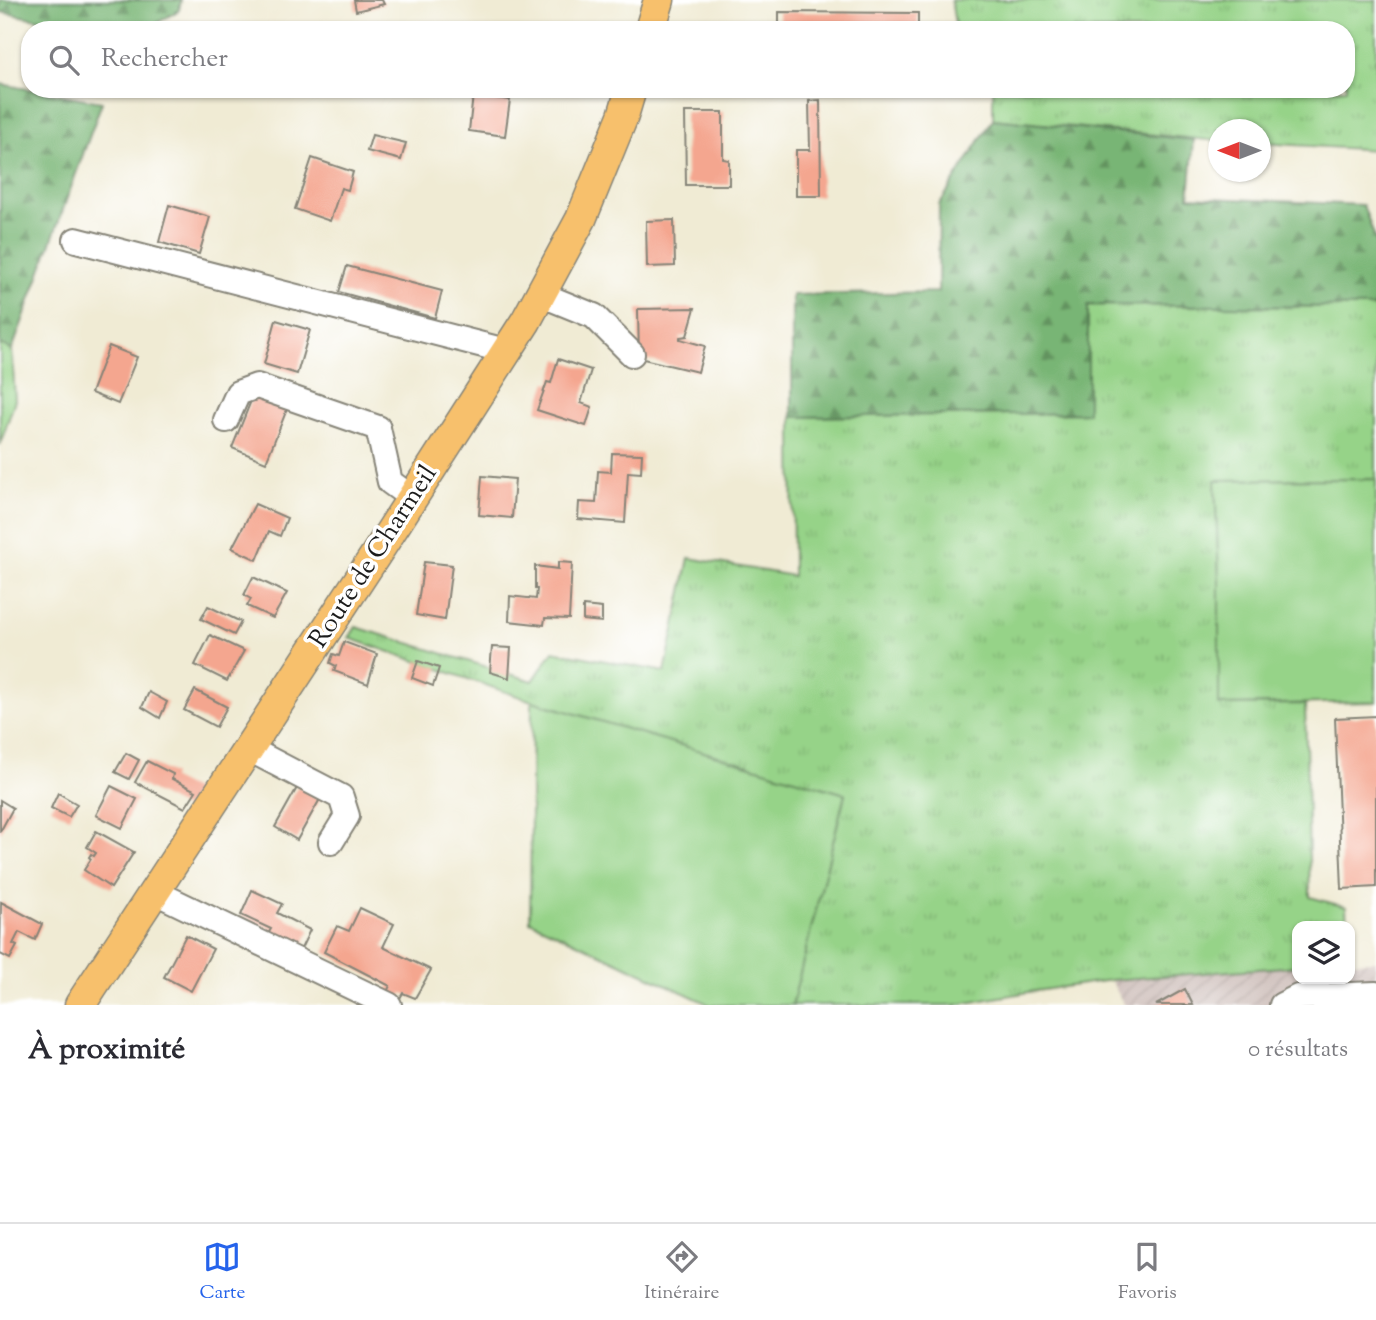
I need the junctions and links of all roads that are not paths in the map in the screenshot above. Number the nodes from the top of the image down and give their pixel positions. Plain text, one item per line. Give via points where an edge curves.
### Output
1 (659, 0) edge
2 (653, 21) edge
3 (628, 98) edge
4 (76, 240) dead end
5 (540, 294) junction
6 (506, 351) junction
7 (632, 355) dead end
8 (226, 420) dead end
9 (412, 498) junction
10 (249, 749) junction
11 (331, 842) dead end
12 (155, 892) junction
13 (1376, 994) edge
14 (80, 1005) edge
15 (389, 1005) edge
16 (1282, 1005) edge

1 - 2 main road
3 - 5 main road, Route de Charmeil via 581,219
4 - 6 lane
5 - 6 main road, Route de Charmeil
5 - 7 lane via 594,316
6 - 9 main road, Route de Charmeil
8 - 9 lane via 238,393 257,386 378,428 390,482
9 - 10 main road, Route de Charmeil
10 - 11 lane via 341,797 347,816
10 - 12 main road, Route de Charmeil
12 - 14 main road, Route de Charmeil
12 - 15 lane
13 - 16 lane via 1298,997

